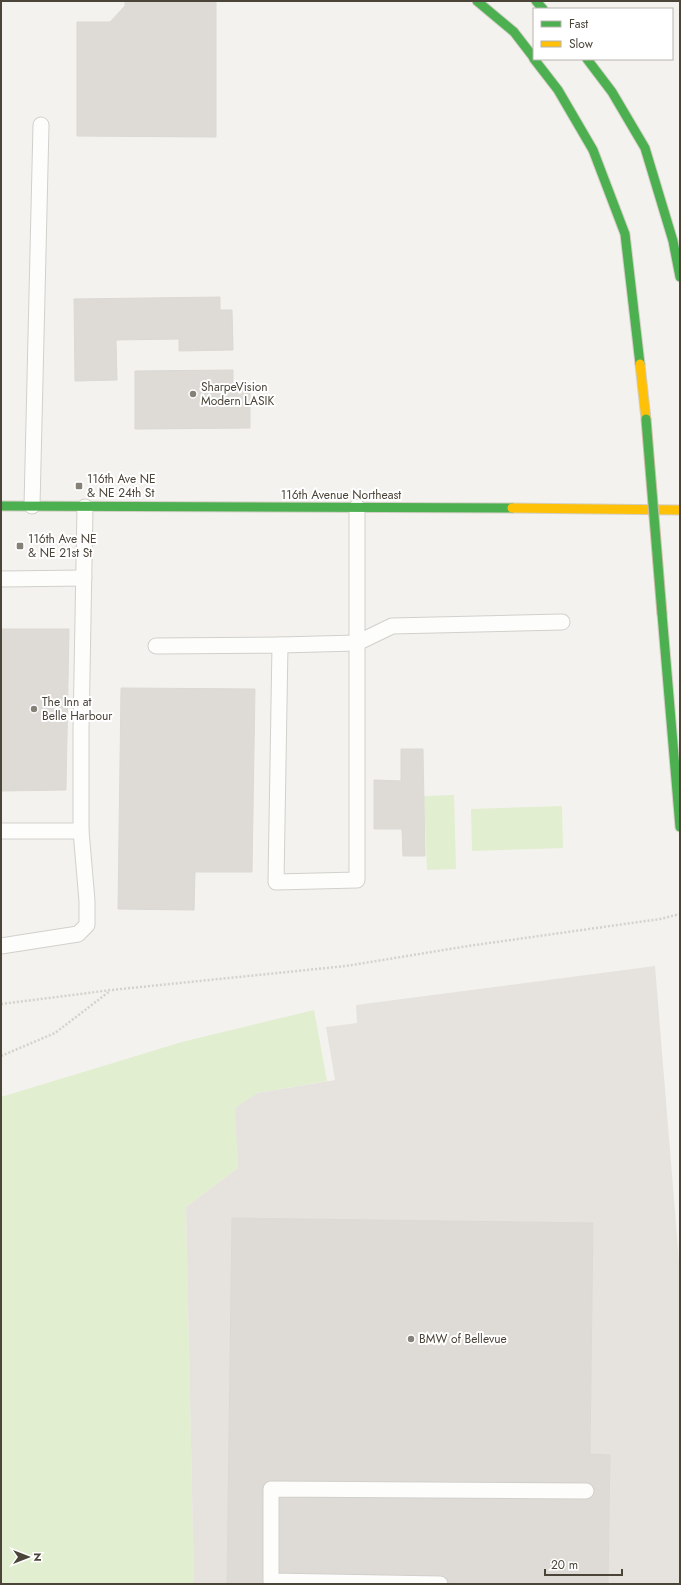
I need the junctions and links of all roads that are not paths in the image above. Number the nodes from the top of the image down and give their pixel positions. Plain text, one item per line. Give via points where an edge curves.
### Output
1 (477, 1) edge
2 (533, 58) edge
3 (535, 60) edge
4 (588, 60) edge
5 (41, 125) dead end
6 (680, 277) edge
7 (1, 506) edge
8 (32, 506) junction
9 (85, 507) junction
10 (357, 507) junction
11 (680, 510) edge
12 (84, 578) junction
13 (1, 579) edge
14 (562, 622) dead end
15 (357, 643) junction
16 (280, 645) junction
17 (156, 646) dead end
18 (680, 827) edge
19 (1, 831) edge
20 (82, 831) junction
21 (1, 946) edge
22 (586, 1491) dead end
23 (440, 1584) edge

1 - 2 main road via 514,32
3 - 18 main road, bridge via 558,90 593,150 625,234 646,420
4 - 6 main road via 612,92 645,148
5 - 8 lane
7 - 8 main road, 116th Avenue Northeast
8 - 9 main road, 116th Avenue Northeast
9 - 10 main road, 116th Avenue Northeast
9 - 12 lane
10 - 11 main road, 116th Avenue Northeast
10 - 15 lane
12 - 13 lane
12 - 20 lane
14 - 15 lane via 392,626
15 - 16 lane
15 - 16 lane via 357,880 276,882
16 - 17 lane
19 - 20 lane
20 - 21 lane via 87,924 78,934
22 - 23 lane via 271,1489 271,1581

